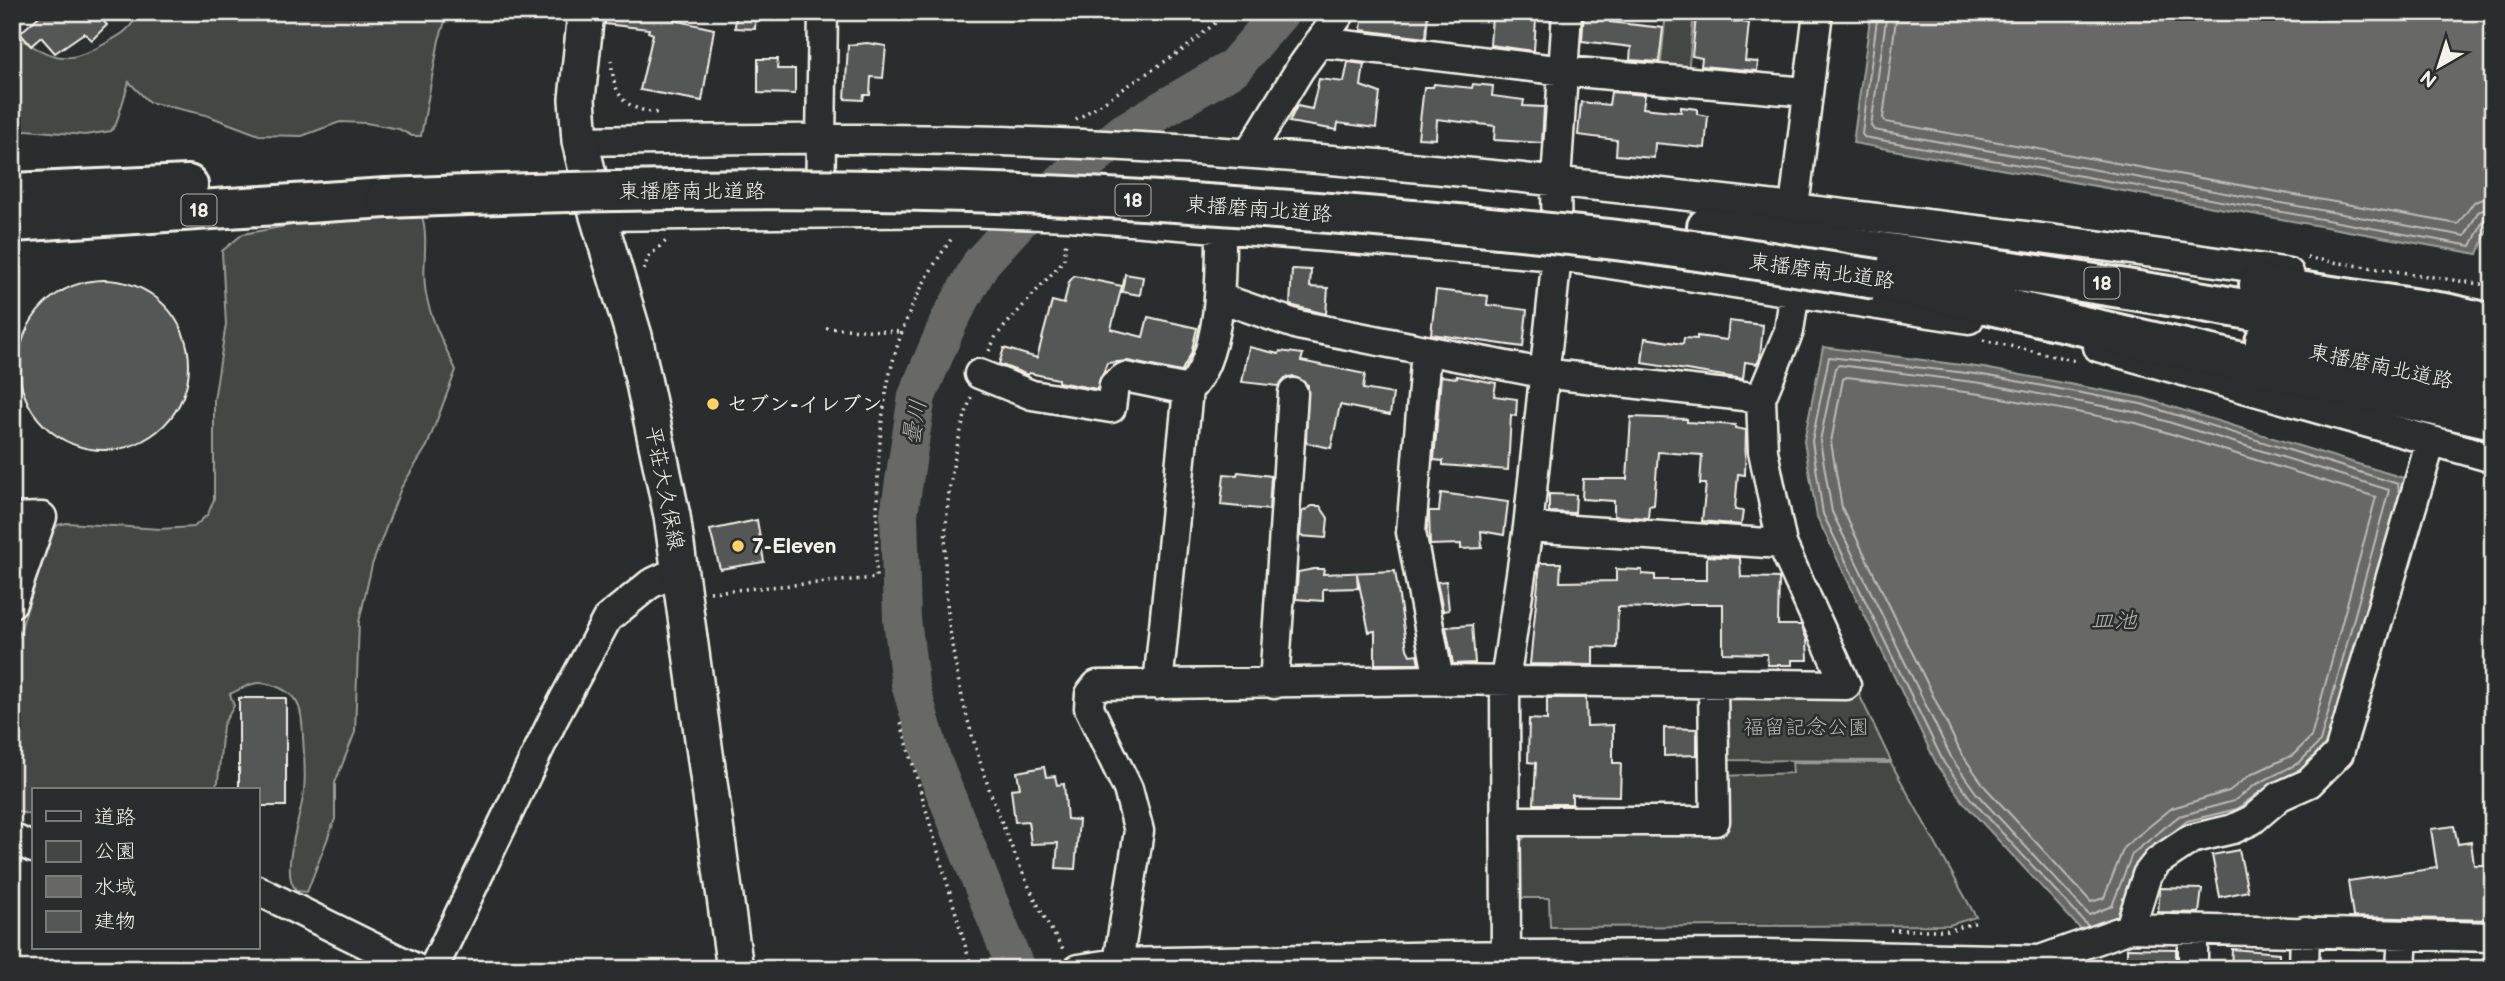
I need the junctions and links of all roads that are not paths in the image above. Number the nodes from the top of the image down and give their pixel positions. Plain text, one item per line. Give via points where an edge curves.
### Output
1 (586, 12) edge
2 (823, 12) edge
3 (1341, 12) edge
4 (1567, 12) edge
5 (1818, 12) edge
6 (1319, 42) junction
7 (1565, 71) junction
8 (1807, 92) junction
9 (821, 138) junction
10 (580, 141) junction
11 (1249, 153) junction
12 (1556, 181) junction
13 (386, 187) junction
14 (12, 193) edge
15 (1794, 208) junction
16 (820, 213) junction
17 (598, 216) junction
18 (12, 222) edge
19 (1707, 227) junction
20 (1221, 229) junction
21 (1557, 256) junction
22 (1876, 279) junction
23 (1794, 290) junction
24 (1220, 298) junction
25 (2493, 304) edge
26 (2493, 324) edge
27 (1426, 351) junction
28 (2493, 358) edge
29 (1542, 373) junction
30 (979, 374) road end
31 (2493, 389) edge
32 (1188, 390) junction
33 (1293, 393) dead end
34 (1760, 398) junction
35 (2493, 419) edge
36 (2431, 441) junction
37 (2493, 458) edge
38 (12, 518) edge
39 (1528, 527) junction
40 (1782, 544) junction
41 (696, 584) junction
42 (12, 603) edge
43 (1439, 680) junction
44 (1505, 681) junction
45 (1274, 684) junction
46 (1158, 685) junction
47 (1713, 686) junction
48 (1507, 821) junction
49 (12, 838) edge
50 (32, 848) edge
51 (259, 891) edge
52 (2130, 928) junction
53 (2193, 930) junction
54 (2305, 931) junction
55 (2403, 935) junction
56 (2493, 937) edge
57 (2085, 958) edge
58 (1506, 962) edge
59 (1118, 963) junction
60 (1928, 963) edge
61 (1074, 964) edge
62 (2039, 965) edge
63 (417, 969) edge
64 (433, 969) edge
65 (735, 969) edge
66 (2193, 969) edge
67 (2304, 969) edge
68 (2401, 969) edge

1 - 10 main road, 平荘大久保線 via 577,99
2 - 9 street
3 - 6 street
4 - 7 street
5 - 8 street
6 - 7 street
6 - 11 street
7 - 8 street
7 - 12 street
8 - 15 street
9 - 10 street
9 - 11 street
9 - 16 street
10 - 17 main road, 平荘大久保線
11 - 12 street
12 - 15 street
12 - 21 street
13 - 14 highway, 東播磨南北道路 / 18
13 - 18 highway, 東播磨南北道路 / 18
13 - 19 highway, 東播磨南北道路 / 18 via 755,170 1045,174 1255,186
13 - 22 highway, 東播磨南北道路 / 18, bridge via 906,191 1244,206 1611,239
15 - 25 street via 2249,266
16 - 17 street
16 - 20 street via 962,225 1069,216
17 - 41 main road, 平荘大久保線 via 634,335
19 - 26 highway, 18 via 1873,238 2095,262 2339,296
19 - 28 highway, 東播磨南北道路 / 18 via 2089,281 2334,323
20 - 21 street
20 - 24 street
21 - 23 street
21 - 29 street
22 - 31 highway, 東播磨南北道路 / 18 via 2138,319
22 - 35 highway, 18
23 - 34 street via 1789,331
23 - 36 street via 1947,314 2099,347
24 - 27 street via 1298,325
24 - 32 street via 1201,377
27 - 29 street
27 - 43 street via 1411,532
29 - 34 street
29 - 39 street
30 - 32 street via 1032,395 1111,408 1114,385 1125,377
32 - 46 street
33 - 45 street
34 - 40 street via 1763,451
36 - 37 street
36 - 52 street via 2340,753 2322,773 2280,796 2252,820 2191,839 2158,861 2147,875
38 - 42 street via 42,517
39 - 40 street
39 - 44 street
40 - 47 street via 1846,685
41 - 64 street via 650,584 607,619
41 - 65 main road, 平荘大久保線
43 - 44 street
43 - 45 street
44 - 47 street
44 - 48 street
45 - 46 street
46 - 59 street via 1097,685 1090,694 1089,708 1128,789 1139,831
47 - 48 street via 1715,821
48 - 58 street
49 - 50 street
51 - 63 street
52 - 53 street
52 - 57 street
53 - 54 street
53 - 66 street
54 - 55 street
54 - 67 street
55 - 56 street
55 - 68 street
57 - 62 street
58 - 59 street
58 - 60 street
59 - 61 street
60 - 62 street

